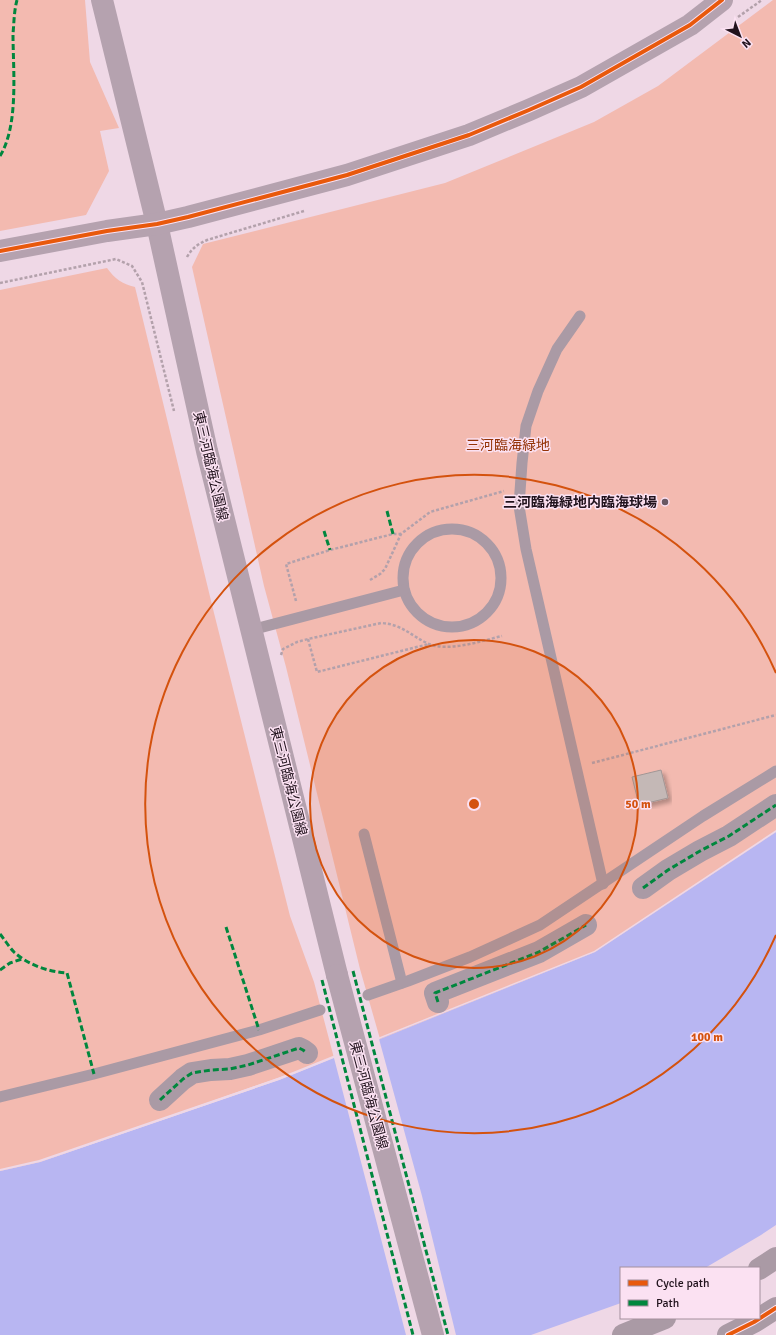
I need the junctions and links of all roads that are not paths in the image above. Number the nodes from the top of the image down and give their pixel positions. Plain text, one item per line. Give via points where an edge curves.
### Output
1 (102, 0) edge
2 (722, 0) edge
3 (156, 224) junction
4 (0, 251) edge
5 (580, 316) dead end
6 (404, 590) junction
7 (252, 630) junction
8 (776, 771) edge
9 (776, 805) edge
10 (364, 834) dead end
11 (603, 884) junction
12 (643, 888) dead end
13 (586, 925) dead end
14 (402, 984) junction
15 (368, 995) dead end
16 (438, 1002) dead end
17 (320, 1010) dead end
18 (307, 1053) dead end
19 (0, 1097) edge
20 (160, 1100) dead end
21 (776, 1258) edge
22 (760, 1267) edge
23 (776, 1308) edge
24 (760, 1318) edge
25 (663, 1319) edge
26 (759, 1319) edge
27 (433, 1335) edge
28 (624, 1335) edge
29 (728, 1335) edge

1 - 3 main road, 東三河臨海公園線
2 - 3 main road via 690,25 581,87 469,135 347,176
3 - 4 main road
3 - 7 main road, 東三河臨海公園線 via 207,451
5 - 11 lane via 557,349 526,426 519,506 526,549
6 - 6 lane via 403,574 411,552 427,536 440,530 460,530 473,534 488,545 498,563 501,579 493,603 482,616 464,625 447,626 424,618 414,609
6 - 7 lane
7 - 27 main road, 東三河臨海公園線, bridge via 337,976
8 - 11 lane
9 - 12 street via 729,836 668,870
10 - 14 lane
11 - 14 lane via 540,925
13 - 16 street via 539,952 434,993
14 - 15 lane
17 - 19 lane via 259,1030
18 - 20 street via 299,1048 248,1065 192,1073
21 - 22 street
23 - 24 street
25 - 28 street
26 - 29 street

